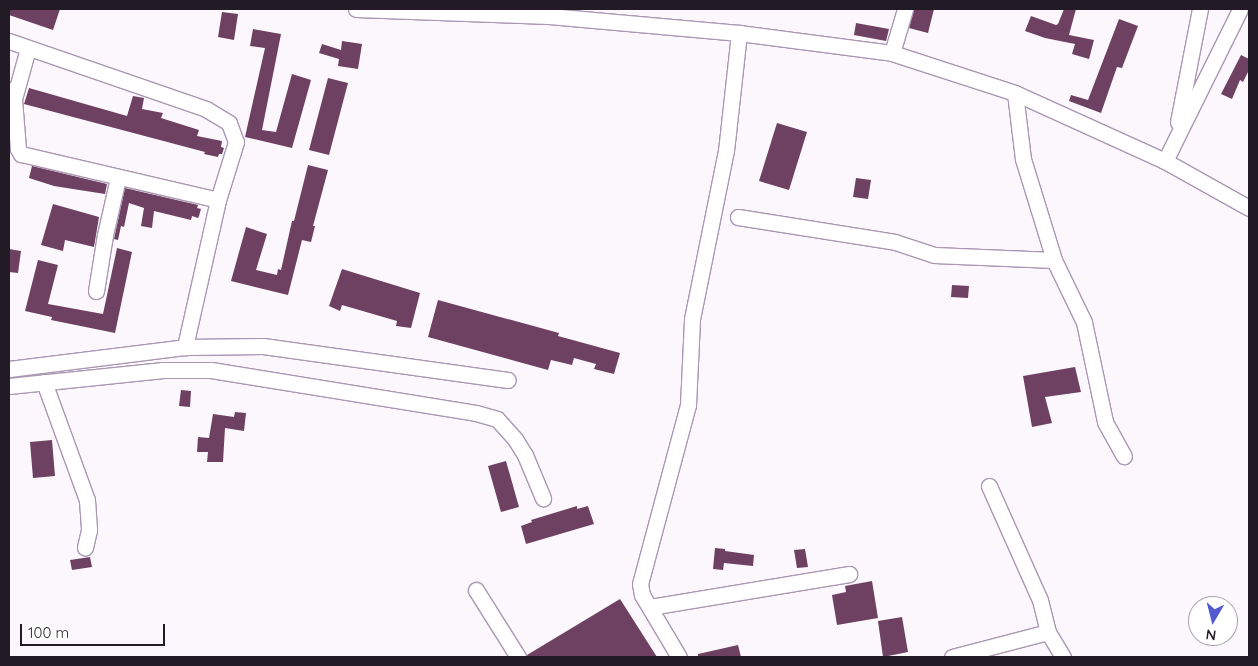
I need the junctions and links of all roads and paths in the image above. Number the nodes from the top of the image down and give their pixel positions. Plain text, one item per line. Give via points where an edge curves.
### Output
1 (356, 9) edge
2 (384, 9) edge
3 (905, 9) edge
4 (1200, 9) edge
5 (1240, 9) edge
6 (551, 13) edge
7 (739, 33) junction
8 (9, 41) edge
9 (28, 48) junction
10 (892, 53) junction
11 (1015, 93) junction
12 (12, 94) edge
13 (1176, 138) junction
14 (13, 140) edge
15 (1165, 162) junction
16 (118, 178) junction
17 (218, 200) junction
18 (1249, 208) edge
19 (738, 218) dead end
20 (1054, 260) junction
21 (96, 291) dead end
22 (185, 347) junction
23 (9, 369) edge
24 (508, 380) dead end
25 (44, 382) junction
26 (9, 386) edge
27 (1124, 456) dead end
28 (988, 486) dead end
29 (543, 498) dead end
30 (85, 548) dead end
31 (849, 574) dead end
32 (476, 590) dead end
33 (650, 607) junction
34 (1048, 632) junction
35 (518, 657) edge
36 (680, 657) edge
37 (952, 657) edge
38 (1063, 657) edge

1 - 2 street
2 - 6 street
3 - 10 street
4 - 13 street
5 - 13 street
6 - 7 street
7 - 10 street
7 - 33 street via 726,151 692,319 688,405 640,584 642,595
8 - 9 street
9 - 12 street
9 - 17 street via 206,109 229,123 236,142
10 - 11 street
11 - 15 street
11 - 20 street via 1022,159
12 - 14 street
13 - 15 street
14 - 16 street via 27,157
15 - 18 street
16 - 17 street
16 - 21 street
17 - 22 street
19 - 20 street via 895,242 934,255
20 - 27 street via 1084,322 1105,422
22 - 23 street
22 - 24 street via 263,346
25 - 26 street
25 - 29 street via 163,370 211,370 476,412 496,419 515,439
25 - 30 street via 87,500 89,530
28 - 34 street via 1040,600
31 - 33 street
32 - 35 street
33 - 36 street
34 - 37 street
34 - 38 street

